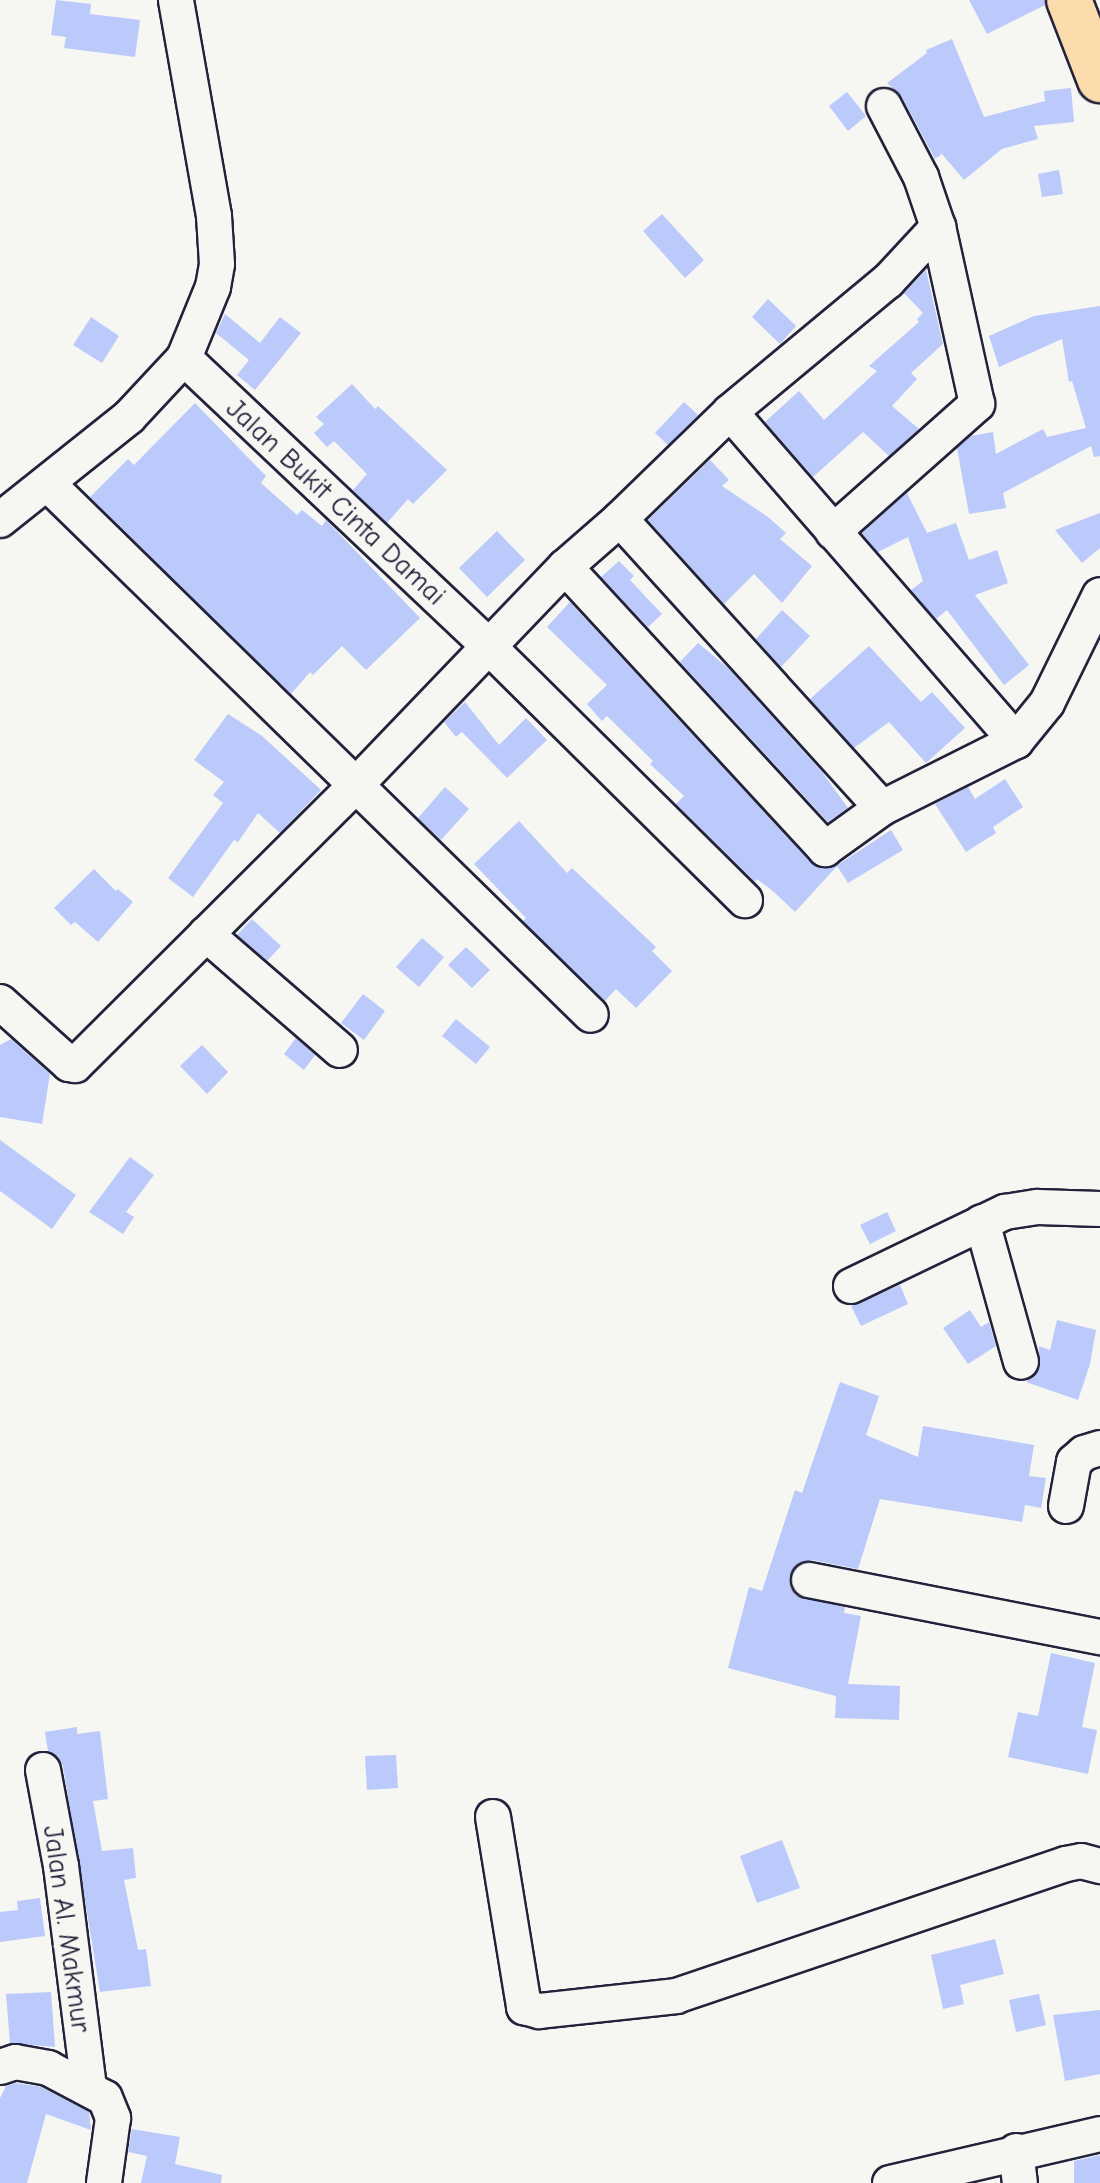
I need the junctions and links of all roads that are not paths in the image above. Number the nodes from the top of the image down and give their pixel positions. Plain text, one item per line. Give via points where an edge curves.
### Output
1 (176, 0) edge
2 (1069, 0) edge
3 (1100, 80) edge
4 (884, 106) dead end
5 (938, 227) junction
6 (184, 358) junction
7 (730, 412) junction
8 (48, 484) junction
9 (620, 519) junction
10 (0, 520) edge
11 (833, 532) junction
12 (565, 567) junction
13 (1100, 595) edge
14 (487, 645) junction
15 (1016, 741) junction
16 (355, 786) junction
17 (882, 808) junction
18 (745, 900) dead end
19 (206, 934) junction
20 (0, 1002) edge
21 (591, 1015) dead end
22 (340, 1050) dead end
23 (1100, 1209) edge
24 (982, 1222) junction
25 (851, 1286) dead end
26 (1021, 1362) dead end
27 (1100, 1448) edge
28 (1066, 1506) dead end
29 (809, 1580) dead end
30 (1100, 1637) edge
31 (43, 1770) dead end
32 (493, 1817) dead end
33 (1100, 1866) edge
34 (0, 2067) edge
35 (89, 2088) junction
36 (1100, 2134) edge
37 (1018, 2167) edge
38 (104, 2183) edge
39 (890, 2183) edge

1 - 6 street via 214,216 217,264
2 - 3 main road
4 - 5 street via 921,177
5 - 7 street via 888,281
5 - 11 street via 977,404
6 - 8 street via 129,417
6 - 14 street, Jalan Bukit Cinta Damai
7 - 9 street
7 - 11 street
8 - 10 street
8 - 16 street
9 - 12 street
9 - 17 street
11 - 15 street
12 - 14 street
12 - 17 street via 825,849
13 - 15 street via 1047,703
14 - 16 street
14 - 18 street, Jalan Bukit Cinta Damai
15 - 17 street
16 - 19 street
16 - 21 street
19 - 20 street via 74,1065
19 - 22 street
23 - 24 street via 1038,1207
24 - 25 street
24 - 26 street
27 - 28 street via 1074,1462
29 - 30 street
31 - 35 street, Jalan Al. Makmur via 61,1866
32 - 33 street via 524,2007 539,2011 676,1996 1066,1864
34 - 35 street, Jalan Al. Makmur via 15,2062 48,2068
35 - 38 street, Jalan Al. Makmur via 105,2098 113,2118
36 - 37 street
37 - 39 street

